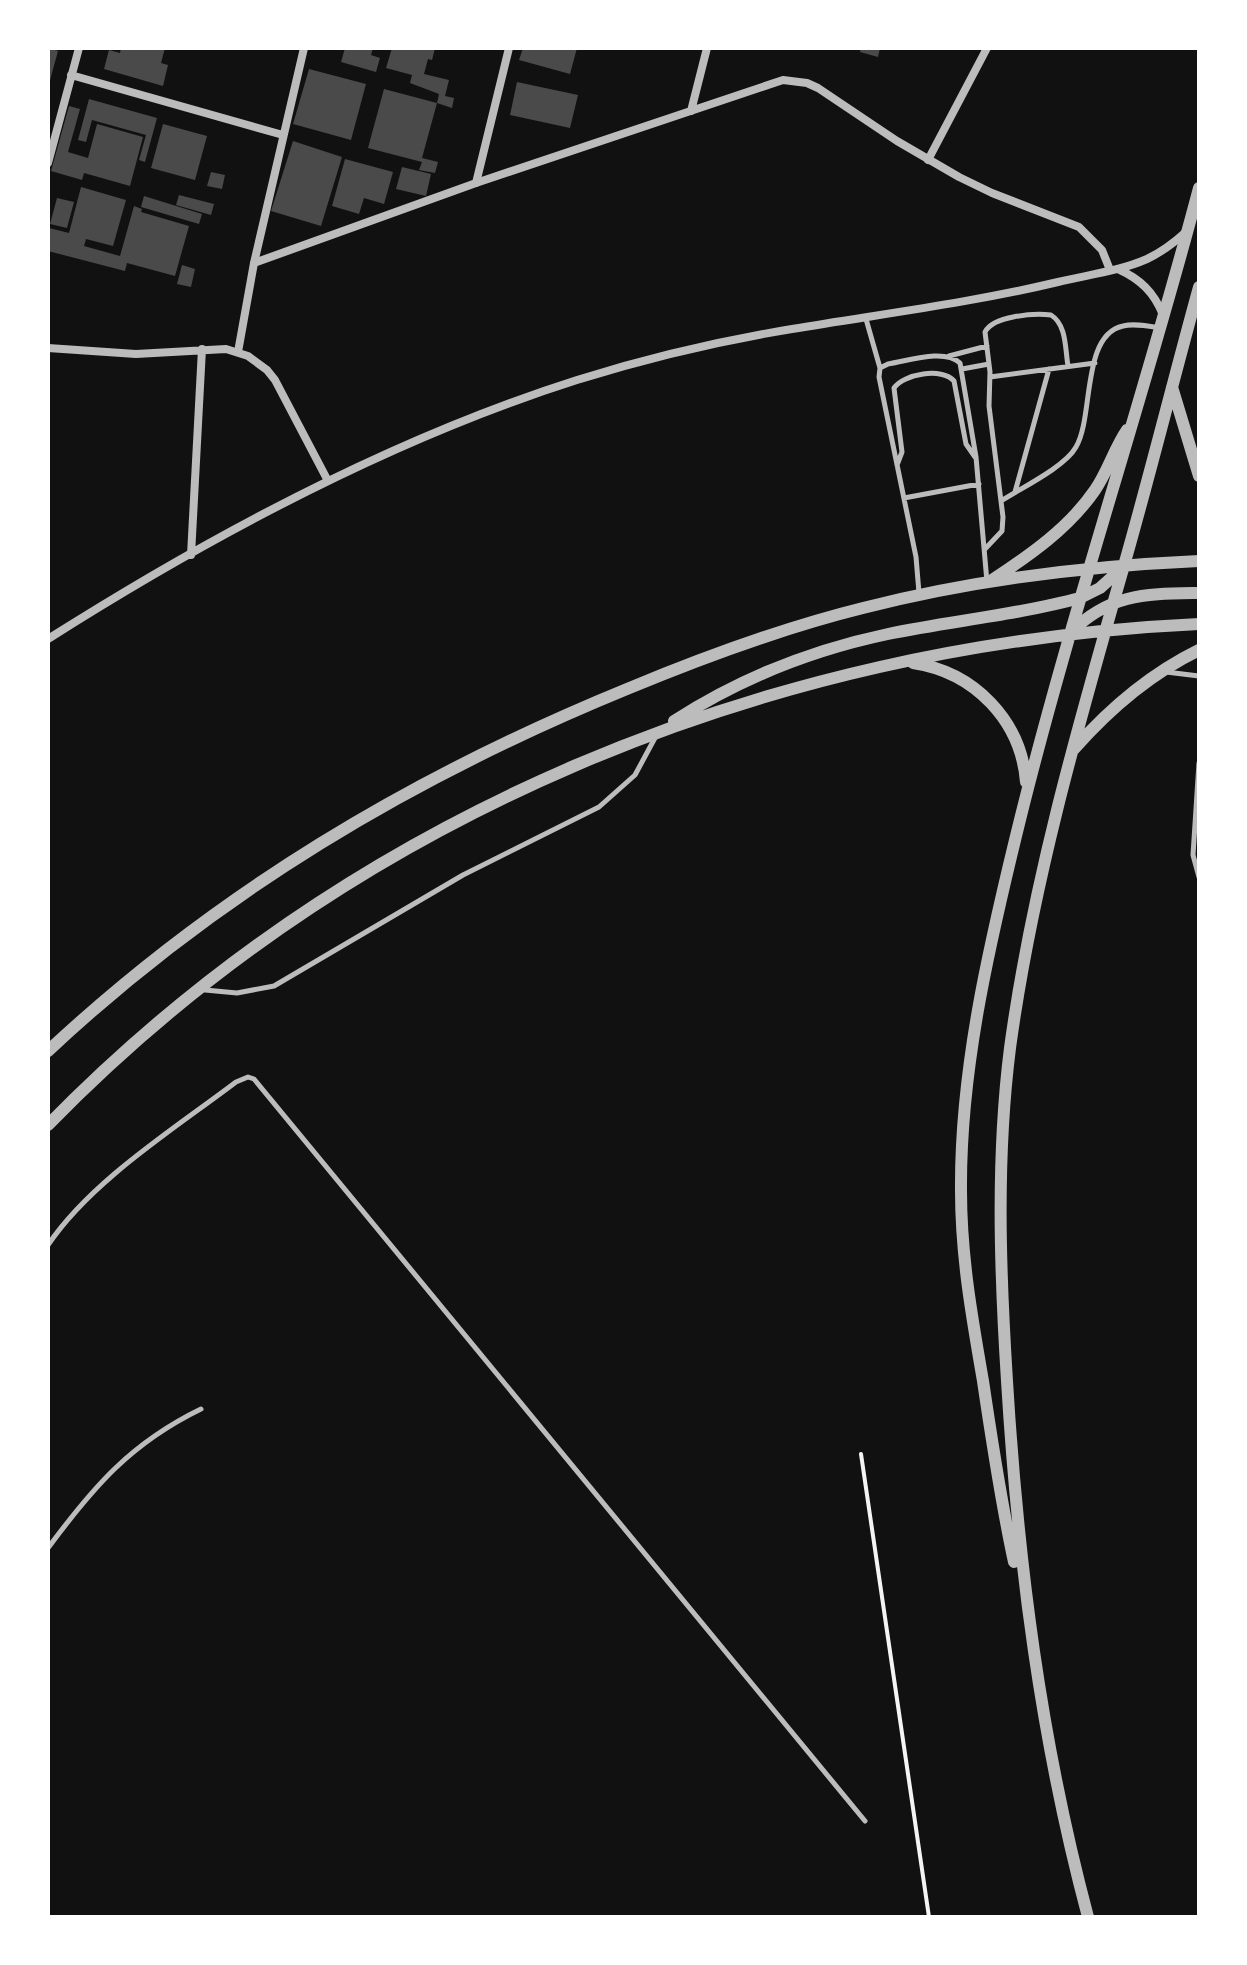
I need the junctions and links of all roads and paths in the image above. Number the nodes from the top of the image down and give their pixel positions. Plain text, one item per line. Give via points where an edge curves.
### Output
1 (79, 48) edge
2 (304, 48) edge
3 (509, 48) edge
4 (707, 48) edge
5 (987, 48) edge
6 (71, 75) junction
7 (691, 111) junction
8 (283, 135) junction
9 (50, 149) edge
10 (928, 160) junction
11 (48, 163) edge
12 (476, 183) junction
13 (1199, 188) edge
14 (1188, 229) junction
15 (254, 263) junction
16 (1114, 269) junction
17 (1199, 287) edge
18 (866, 319) junction
19 (1162, 322) junction
20 (987, 346) junction
21 (48, 348) edge
22 (202, 349) junction
23 (238, 352) junction
24 (949, 356) junction
25 (1095, 363) junction
26 (989, 364) junction
27 (1068, 366) junction
28 (880, 368) junction
29 (962, 369) junction
30 (1049, 369) junction
31 (990, 377) junction
32 (1172, 387) junction
33 (1134, 421) junction
34 (976, 457) junction
35 (896, 467) junction
36 (1199, 476) edge
37 (328, 481) junction
38 (979, 484) junction
39 (1015, 492) junction
40 (904, 498) junction
41 (1001, 501) junction
42 (985, 549) junction
43 (191, 555) junction
44 (1199, 561) edge
45 (1124, 565) junction
46 (1089, 569) junction
47 (987, 583) junction
48 (1199, 593) edge
49 (919, 595) junction
50 (1080, 598) junction
51 (1113, 602) junction
52 (1199, 624) edge
53 (1105, 630) junction
54 (1069, 634) junction
55 (48, 639) edge
56 (1199, 650) edge
57 (898, 662) junction
58 (1161, 671) junction
59 (1199, 676) edge
60 (658, 732) junction
61 (1072, 751) junction
62 (1199, 763) edge
63 (1027, 790) junction
64 (1199, 877) edge
65 (201, 989) junction
66 (48, 1051) edge
67 (48, 1125) edge
68 (48, 1245) edge
69 (201, 1409) dead end
70 (861, 1454) dead end
71 (48, 1548) edge
72 (1028, 1617) junction
73 (865, 1821) dead end
74 (929, 1917) edge
75 (1088, 1917) edge

1 - 6 street
2 - 8 street
3 - 12 street
4 - 7 street
5 - 10 street
6 - 8 street
6 - 9 street
7 - 10 street via 771,82 795,81 818,88
7 - 12 street
8 - 15 street
9 - 11 street
10 - 16 street via 992,193 1079,227
12 - 15 street
13 - 14 street
14 - 16 street via 1149,259
14 - 19 street
15 - 23 street
16 - 18 street
16 - 19 street via 1151,292
17 - 32 street
18 - 28 lane
18 - 37 street via 720,343 577,380 438,431
19 - 25 lane via 1117,327 1102,339
19 - 33 street
20 - 24 lane
20 - 26 lane
20 - 27 lane via 985,332 991,323 1051,315 1062,328
21 - 22 street via 136,354
22 - 23 street
22 - 43 street
23 - 37 street via 275,380
24 - 28 lane
24 - 29 lane
25 - 27 lane
25 - 39 lane via 1075,449
26 - 29 lane
26 - 31 lane
27 - 30 lane
28 - 35 lane
29 - 34 lane
30 - 31 lane
30 - 39 lane
31 - 41 lane
32 - 36 street
32 - 45 street
33 - 46 street
33 - 47 street via 1076,514
34 - 35 lane via 966,444 954,381 940,373 904,379 894,388 902,452
34 - 38 lane
35 - 40 lane
37 - 43 street
38 - 40 lane
38 - 42 lane
39 - 41 lane
40 - 49 lane
41 - 42 lane via 1002,531
42 - 47 lane
43 - 55 street
44 - 45 street
45 - 46 street
45 - 50 street
45 - 51 street
46 - 47 street
46 - 50 street
47 - 49 street
48 - 51 street via 1145,594
49 - 66 street via 813,621 708,656 456,767 311,848 215,912 125,981
50 - 54 street
50 - 60 street via 888,634 807,657 730,689
51 - 53 street
51 - 54 street
52 - 53 street
53 - 54 street
53 - 61 street
54 - 57 street
54 - 63 street
56 - 58 street
57 - 60 street
57 - 63 street via 951,674 991,702 1015,737
58 - 59 lane
58 - 61 street via 1116,705
60 - 65 street via 432,833 336,891
60 - 65 lane via 635,775 599,807 463,875 274,986 237,993
61 - 72 street via 1017,1003 1002,1141 1004,1336
62 - 64 lane via 1193,855
63 - 72 street via 983,986 965,1106 961,1191 972,1318 1008,1536
65 - 67 street
68 - 73 lane via 92,1194 236,1082 254,1079
69 - 71 lane via 122,1459
70 - 74 path
72 - 75 street via 1057,1793

